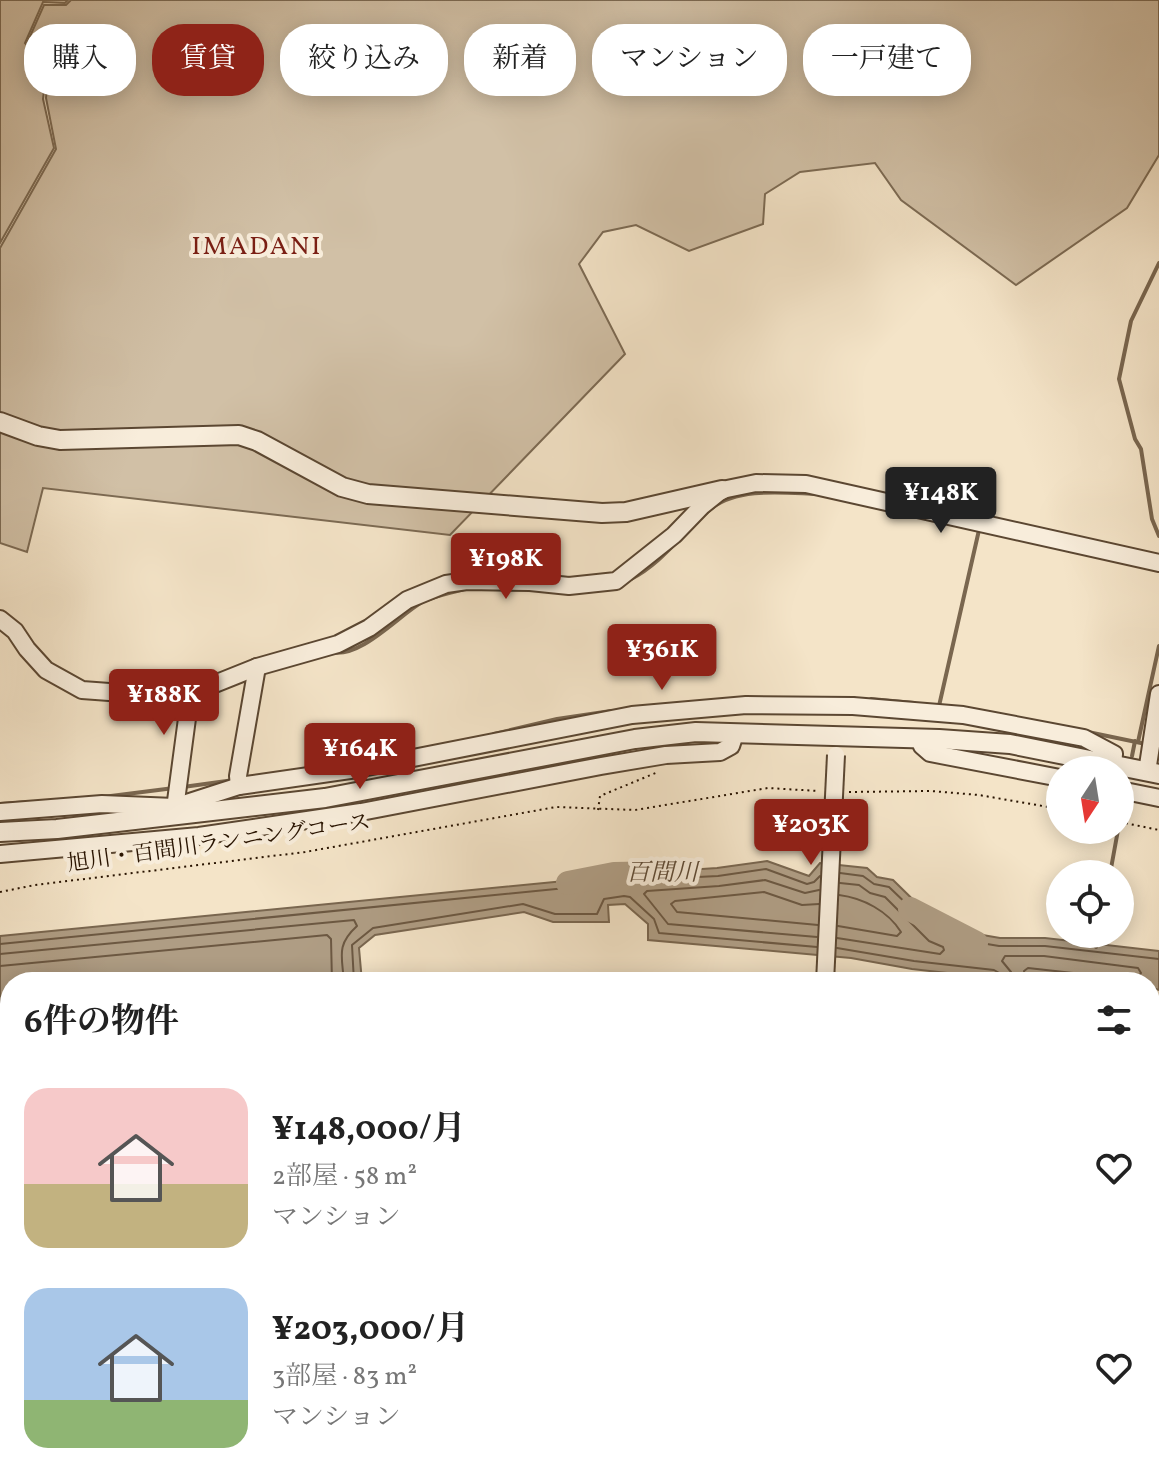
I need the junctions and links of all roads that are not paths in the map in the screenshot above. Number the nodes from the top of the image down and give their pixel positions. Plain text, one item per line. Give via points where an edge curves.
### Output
1 (0, 422) edge
2 (722, 490) junction
3 (1159, 563) edge
4 (0, 619) edge
5 (257, 667) junction
6 (1159, 694) edge
7 (190, 696) junction
8 (735, 734) junction
9 (919, 739) junction
10 (837, 746) junction
11 (1069, 756) edge
12 (1114, 756) edge
13 (1153, 768) edge
14 (1046, 775) edge
15 (238, 781) junction
16 (1134, 793) edge
17 (1159, 798) edge
18 (176, 800) junction
19 (0, 812) edge
20 (0, 832) edge
21 (0, 854) edge
22 (826, 972) edge

1 - 2 street via 60,440 239,435 342,487 417,499 626,512
2 - 3 street via 756,483 806,484
2 - 5 street via 616,581 569,586 446,584 407,600 338,644
4 - 7 street via 46,670 82,690
5 - 7 street
5 - 15 street
6 - 13 street
7 - 18 street
8 - 10 street
8 - 18 street via 635,739 325,798
8 - 21 street via 731,746 720,752 614,763 361,812 199,836
9 - 10 street
9 - 11 street via 1010,744
9 - 14 street via 930,753
10 - 22 street, bridge
12 - 15 street via 1084,738 963,715 746,705 632,715 357,769
15 - 18 street
16 - 17 street
18 - 19 street
18 - 20 street

